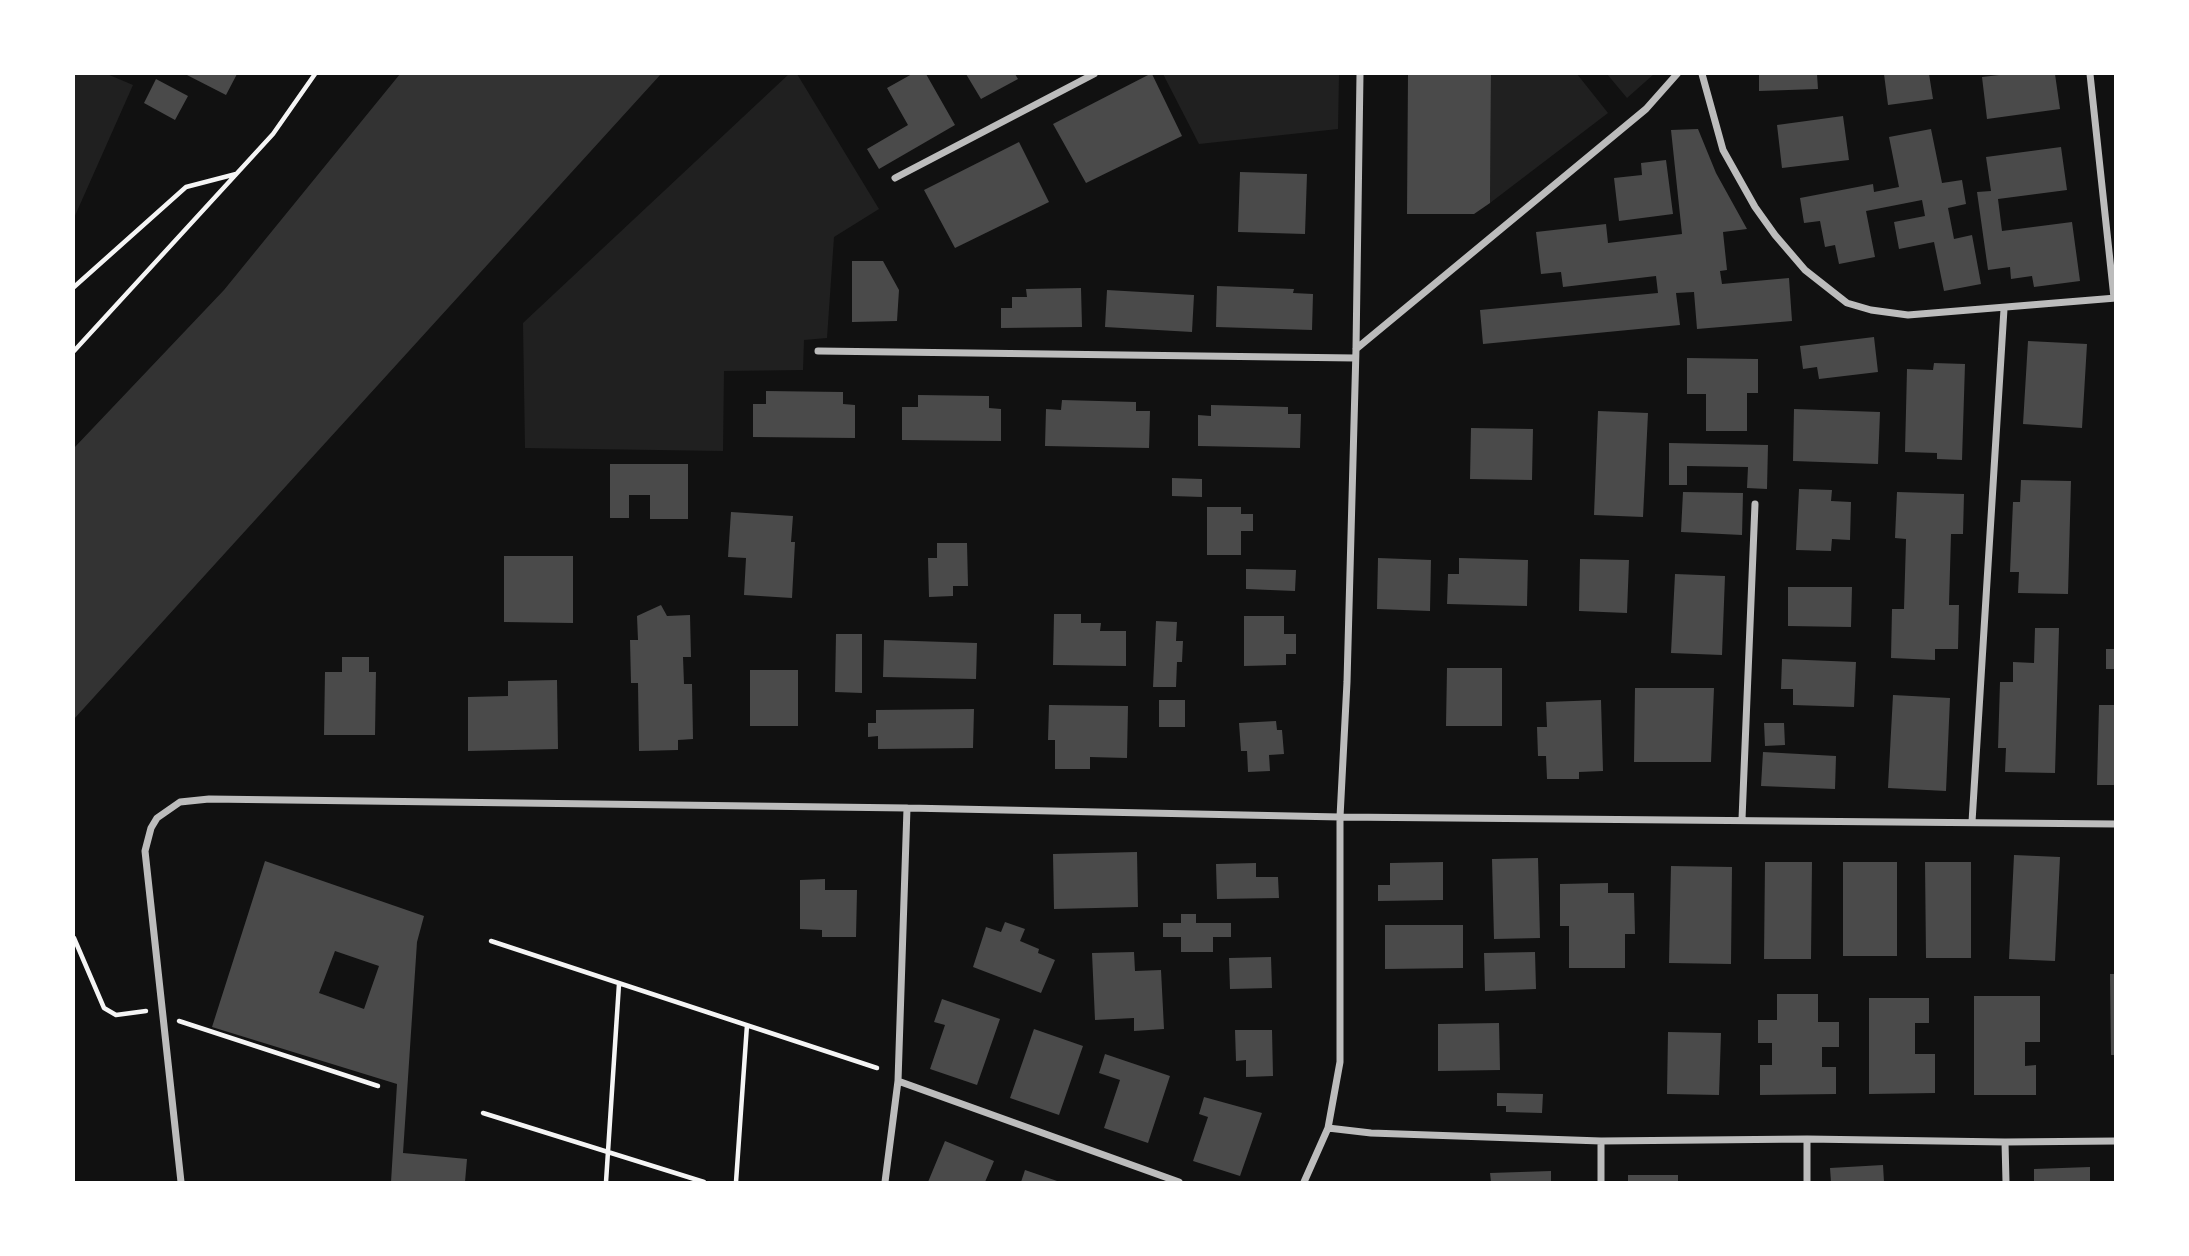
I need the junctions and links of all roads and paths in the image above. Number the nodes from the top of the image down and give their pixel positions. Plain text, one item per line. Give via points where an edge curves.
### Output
1 (315, 74) edge
2 (1094, 74) edge
3 (1360, 74) edge
4 (1677, 74) edge
5 (1702, 74) edge
6 (2090, 74) edge
7 (237, 173) junction
8 (895, 178) dead end
9 (74, 287) edge
10 (2115, 298) edge
11 (2004, 309) junction
12 (1356, 348) junction
13 (74, 351) edge
14 (818, 351) dead end
15 (1355, 358) junction
16 (1755, 504) dead end
17 (907, 808) junction
18 (1340, 817) junction
19 (1742, 819) junction
20 (1972, 822) junction
21 (2116, 824) edge
22 (74, 938) edge
23 (491, 942) dead end
24 (620, 984) junction
25 (146, 1011) dead end
26 (176, 1020) dead end
27 (747, 1025) junction
28 (877, 1068) dead end
29 (898, 1081) junction
30 (378, 1086) dead end
31 (483, 1113) dead end
32 (1328, 1128) junction
33 (1807, 1139) junction
34 (1601, 1141) junction
35 (2116, 1141) edge
36 (2005, 1142) junction
37 (608, 1150) junction
38 (181, 1182) edge
39 (606, 1182) edge
40 (704, 1182) edge
41 (736, 1182) edge
42 (884, 1182) edge
43 (1179, 1182) edge
44 (1304, 1182) edge
45 (1601, 1182) edge
46 (1807, 1182) edge
47 (2006, 1182) edge

1 - 7 path via 273,134
2 - 8 street
3 - 12 street
4 - 12 street via 1646,110
5 - 11 street via 1723,150 1738,180 1775,236 1828,290 1847,303 1908,315
6 - 10 street
7 - 9 path via 186,187
7 - 13 path
10 - 11 street
11 - 20 street
12 - 15 street
14 - 15 street
15 - 18 street
16 - 19 street
17 - 18 street
17 - 29 street
17 - 38 street via 180,802 158,818 145,851
18 - 19 street
18 - 32 street via 1340,1062
19 - 20 street
20 - 21 street
22 - 25 path via 104,1008 116,1015
23 - 24 path
24 - 27 path
24 - 37 path
26 - 30 path
27 - 28 path
27 - 41 path
29 - 42 street
29 - 43 street
31 - 37 path
32 - 34 street
32 - 44 street
33 - 34 street
33 - 36 street
33 - 46 street
34 - 45 street
35 - 36 street
36 - 47 street
37 - 39 path
37 - 40 path

